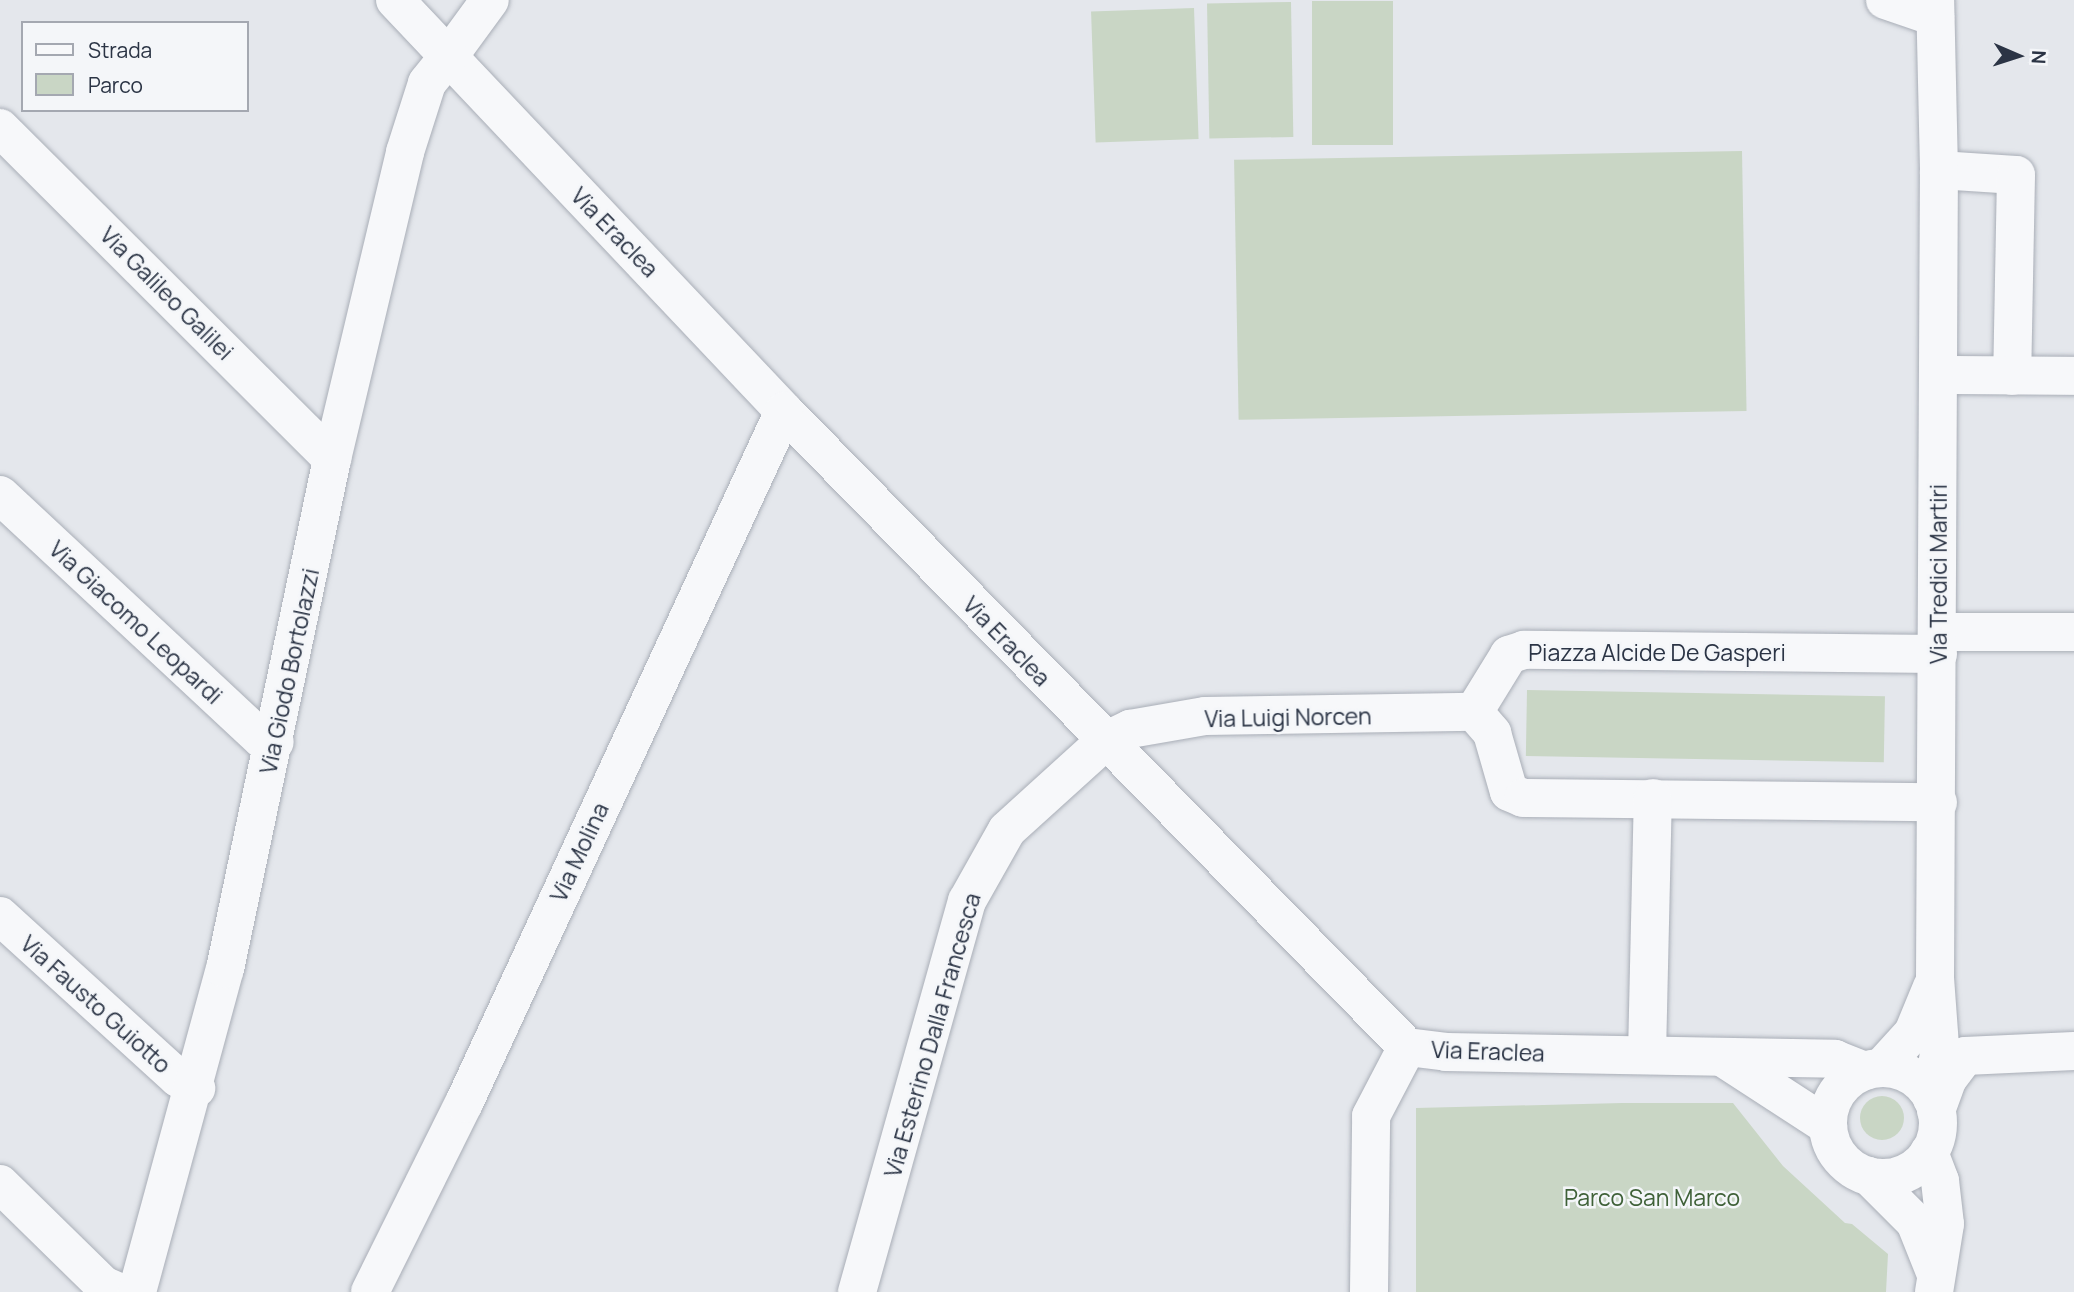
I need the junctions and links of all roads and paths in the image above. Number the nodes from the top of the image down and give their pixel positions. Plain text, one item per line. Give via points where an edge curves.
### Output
1 (395, 0) edge
2 (490, 0) edge
3 (1885, 0) edge
4 (1935, 8) edge
5 (449, 56) junction
6 (0, 128) edge
7 (1939, 170) junction
8 (1938, 375) junction
9 (2012, 376) junction
10 (2074, 376) edge
11 (784, 411) junction
12 (332, 459) junction
13 (0, 495) edge
14 (2074, 632) edge
15 (1938, 643) junction
16 (1474, 712) junction
17 (1105, 741) junction
18 (275, 742) junction
19 (1653, 798) junction
20 (1938, 802) junction
21 (0, 916) edge
22 (1935, 978) junction
23 (1407, 1047) junction
24 (2074, 1051) edge
25 (1647, 1055) junction
26 (1723, 1058) junction
27 (1873, 1069) junction
28 (196, 1087) junction
29 (1934, 1105) junction
30 (1828, 1126) junction
31 (1929, 1152) junction
32 (1869, 1176) junction
33 (0, 1184) edge
34 (1935, 1282) edge
35 (119, 1292) edge
36 (136, 1292) edge
37 (370, 1292) edge
38 (856, 1292) edge
39 (1369, 1292) edge

1 - 5 street, Via Eraclea
2 - 5 street, Via Giodo Bortolazzi
3 - 4 street
4 - 7 street, Via Tredici Martiri
5 - 11 street, Via Eraclea
5 - 12 street, Via Giodo Bortolazzi via 428,83 415,117
6 - 12 street, Via Galileo Galilei
7 - 8 street, Via Tredici Martiri
7 - 9 street via 2016,175
8 - 9 street
8 - 15 street, Via Tredici Martiri
9 - 10 street
11 - 17 street, Via Eraclea
11 - 37 street, Via Molina via 464,1103
12 - 18 street, Via Giodo Bortolazzi
13 - 18 street, Via Giacomo Leopardi via 262,739
14 - 15 street, Piazza Alcide De Gasperi
15 - 16 street, Piazza Alcide De Gasperi via 1524,650 1509,655
15 - 20 street, Via Tredici Martiri
16 - 17 street, Via Luigi Norcen via 1205,716 1130,729
16 - 19 street via 1492,733 1509,792 1523,798
17 - 23 street, Via Eraclea
17 - 38 street, Via Esterino Dalla Francesca via 1007,830 967,901
18 - 28 street, Via Giodo Bortolazzi
19 - 20 street
19 - 25 street
20 - 22 street, Via Tredici Martiri
21 - 28 street, Via Fausto Guiotto via 178,1078
22 - 27 street, Via Tredici Martiri via 1913,1033
22 - 29 street, Via Tredici Martiri via 1941,1046
23 - 25 street, Via Eraclea via 1446,1052
23 - 39 street via 1371,1116
24 - 29 street via 1965,1056
25 - 26 street, Via Eraclea
26 - 27 street, Via Eraclea via 1835,1059
26 - 30 street
27 - 29 street via 1912,1076
27 - 30 street via 1840,1089 1831,1105
28 - 36 street, Via Giodo Bortolazzi
29 - 31 street via 1935,1140
30 - 32 street via 1844,1162
31 - 32 street via 1909,1172
31 - 34 street via 1940,1181 1945,1224
32 - 34 street via 1915,1222
33 - 35 street via 103,1285

